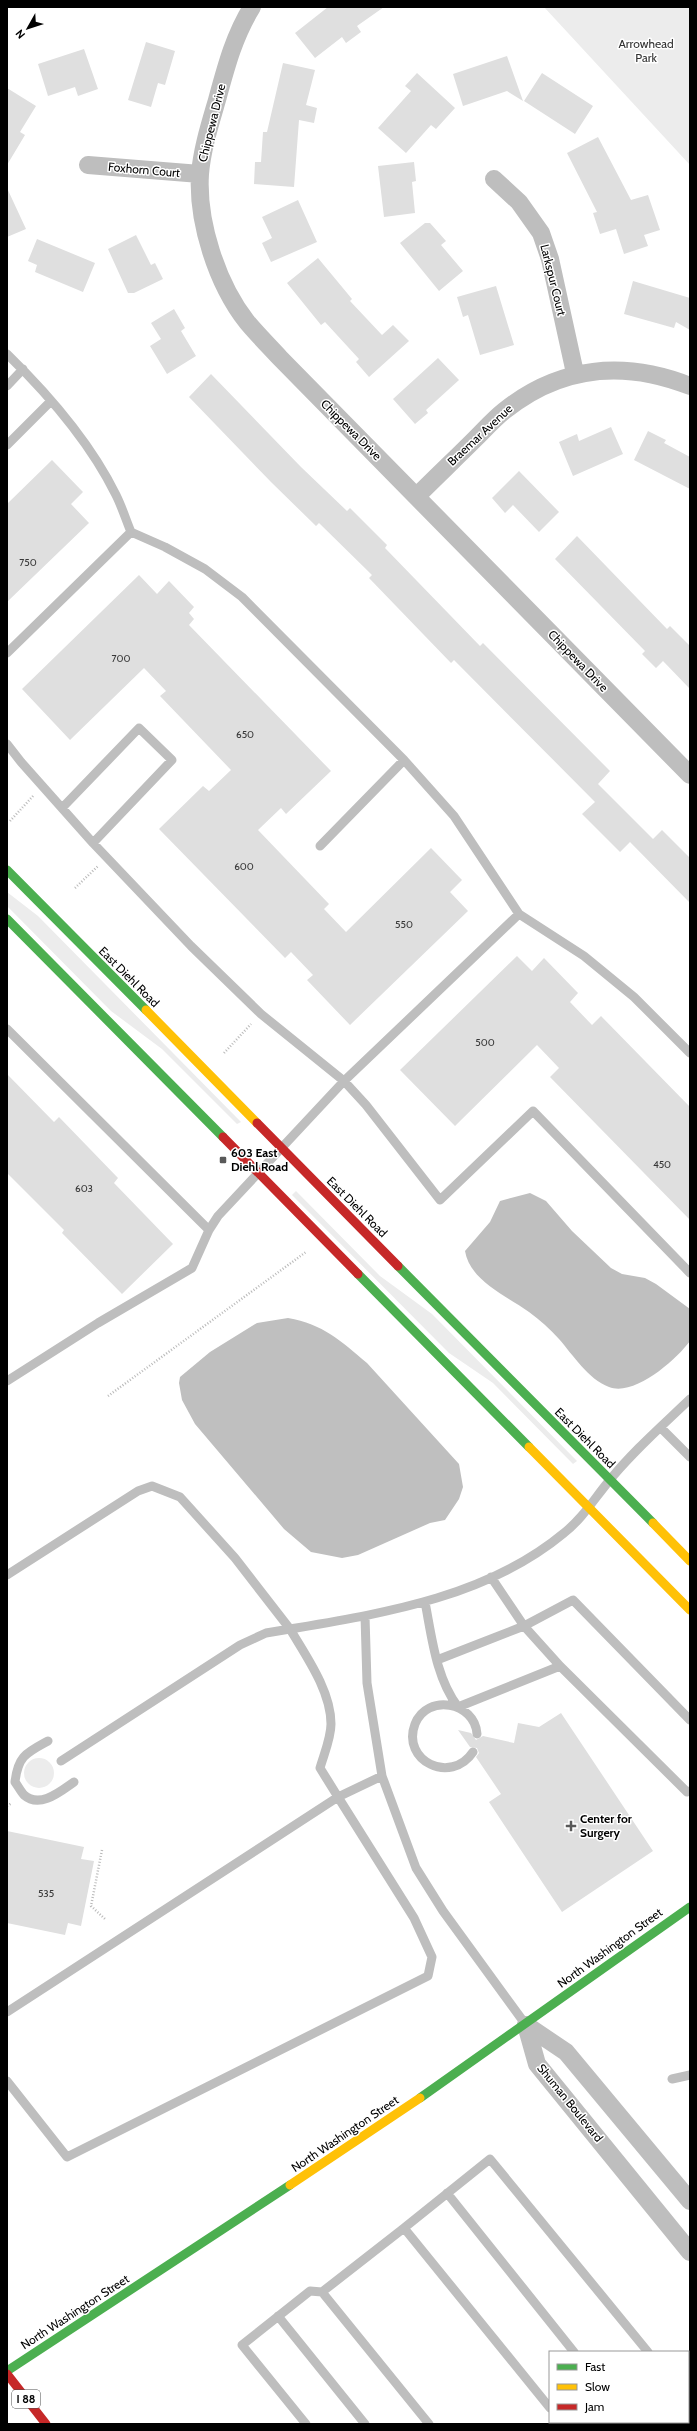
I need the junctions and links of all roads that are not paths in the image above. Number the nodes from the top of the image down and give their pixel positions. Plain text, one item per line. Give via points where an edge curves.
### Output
1 (252, 7) edge
2 (88, 165) dead end
3 (200, 174) junction
4 (494, 178) dead end
5 (7, 354) edge
6 (23, 370) junction
7 (575, 373) junction
8 (7, 386) edge
9 (690, 386) edge
10 (51, 401) junction
11 (7, 445) edge
12 (417, 496) junction
13 (131, 532) junction
14 (7, 653) edge
15 (7, 744) edge
16 (404, 760) junction
17 (690, 775) edge
18 (62, 808) junction
19 (93, 842) junction
20 (320, 846) dead end
21 (7, 870) edge
22 (519, 914) junction
23 (7, 919) edge
24 (7, 1029) edge
25 (690, 1053) edge
26 (344, 1081) junction
27 (280, 1147) junction
28 (257, 1174) junction
29 (209, 1230) junction
30 (690, 1273) edge
31 (7, 1381) edge
32 (690, 1399) edge
33 (661, 1428) junction
34 (690, 1457) edge
35 (610, 1480) junction
36 (590, 1508) junction
37 (690, 1561) edge
38 (7, 1575) edge
39 (491, 1576) junction
40 (425, 1602) junction
41 (690, 1610) edge
42 (365, 1616) junction
43 (524, 1626) junction
44 (290, 1629) junction
45 (437, 1660) junction
46 (560, 1666) junction
47 (458, 1707) junction
48 (690, 1720) edge
49 (477, 1734) dead end
50 (48, 1741) dead end
51 (473, 1752) dead end
52 (61, 1761) dead end
53 (382, 1776) junction
54 (74, 1782) dead end
55 (690, 1791) edge
56 (338, 1797) junction
57 (690, 1907) edge
58 (7, 2012) edge
59 (526, 2025) junction
60 (690, 2075) edge
61 (672, 2079) dead end
62 (7, 2081) edge
63 (447, 2193) junction
64 (690, 2201) edge
65 (404, 2228) junction
66 (690, 2252) edge
67 (322, 2292) junction
68 (278, 2316) junction
69 (573, 2351) edge
70 (647, 2351) edge
71 (7, 2371) edge
72 (7, 2374) edge
73 (549, 2407) edge
74 (46, 2424) edge
75 (306, 2424) edge
76 (366, 2424) edge
77 (429, 2424) edge

1 - 3 street, Chippewa Drive via 228,58 205,144
2 - 3 street, Foxhorn Court
3 - 12 street, Chippewa Drive via 202,210 210,248 221,278 243,315 280,358
4 - 7 street, Larkspur Court via 519,202 541,233 550,259
5 - 6 lane
6 - 8 lane
6 - 10 lane
7 - 9 street, Braemar Avenue via 596,370 640,372
7 - 12 street, Braemar Avenue via 527,395 503,411
10 - 11 lane
10 - 13 lane via 92,454 116,495
12 - 17 street, Chippewa Drive
13 - 14 lane
13 - 16 lane via 205,569 242,597
15 - 18 lane
16 - 20 lane
16 - 22 lane via 454,816
18 - 19 lane
18 - 19 lane via 139,728 172,760
19 - 26 lane via 191,946 258,1011
21 - 27 main road, East Diehl Road
22 - 25 lane via 584,956 634,996
22 - 26 lane
23 - 28 main road
24 - 29 lane
26 - 27 lane
26 - 30 lane via 366,1105 440,1200 533,1111
27 - 28 lane
27 - 35 main road, East Diehl Road
28 - 29 lane via 218,1216
28 - 36 main road
29 - 31 lane via 192,1268 98,1323
32 - 33 lane
33 - 34 lane
33 - 35 lane
35 - 36 lane
35 - 37 main road, East Diehl Road
36 - 39 lane via 565,1533 539,1553
36 - 41 main road
38 - 44 lane via 138,1491 152,1486 180,1498 235,1558
39 - 40 lane via 458,1592
39 - 43 lane
40 - 42 lane
40 - 45 lane
42 - 44 lane
42 - 53 lane via 367,1683
43 - 45 lane
43 - 46 lane
43 - 48 lane via 573,1600
44 - 52 lane via 266,1633 227,1653
44 - 56 lane via 318,1676 328,1707 331,1724 320,1768
45 - 47 lane via 448,1693
46 - 47 lane
46 - 55 lane via 687,1792
47 - 49 lane via 470,1716
47 - 51 lane via 437,1705 424,1712 415,1724 415,1746 428,1764 442,1768 457,1766
50 - 54 lane via 22,1756 16,1768 15,1782 25,1796 38,1800 51,1797
53 - 56 lane
53 - 59 lane via 416,1868
56 - 58 lane
56 - 62 lane via 414,1918 432,1957 428,1976 67,2157
57 - 59 main road, North Washington Street via 615,1958
59 - 64 street via 566,2052
59 - 66 street, Shuman Boulevard via 537,2064
59 - 71 main road, North Washington Street via 342,2152
60 - 61 lane
63 - 65 lane
63 - 69 lane
63 - 70 lane via 490,2159
65 - 67 lane
65 - 73 lane
67 - 68 lane via 310,2291
67 - 77 lane
68 - 75 lane via 242,2345
68 - 76 lane
72 - 74 main road, I 88

